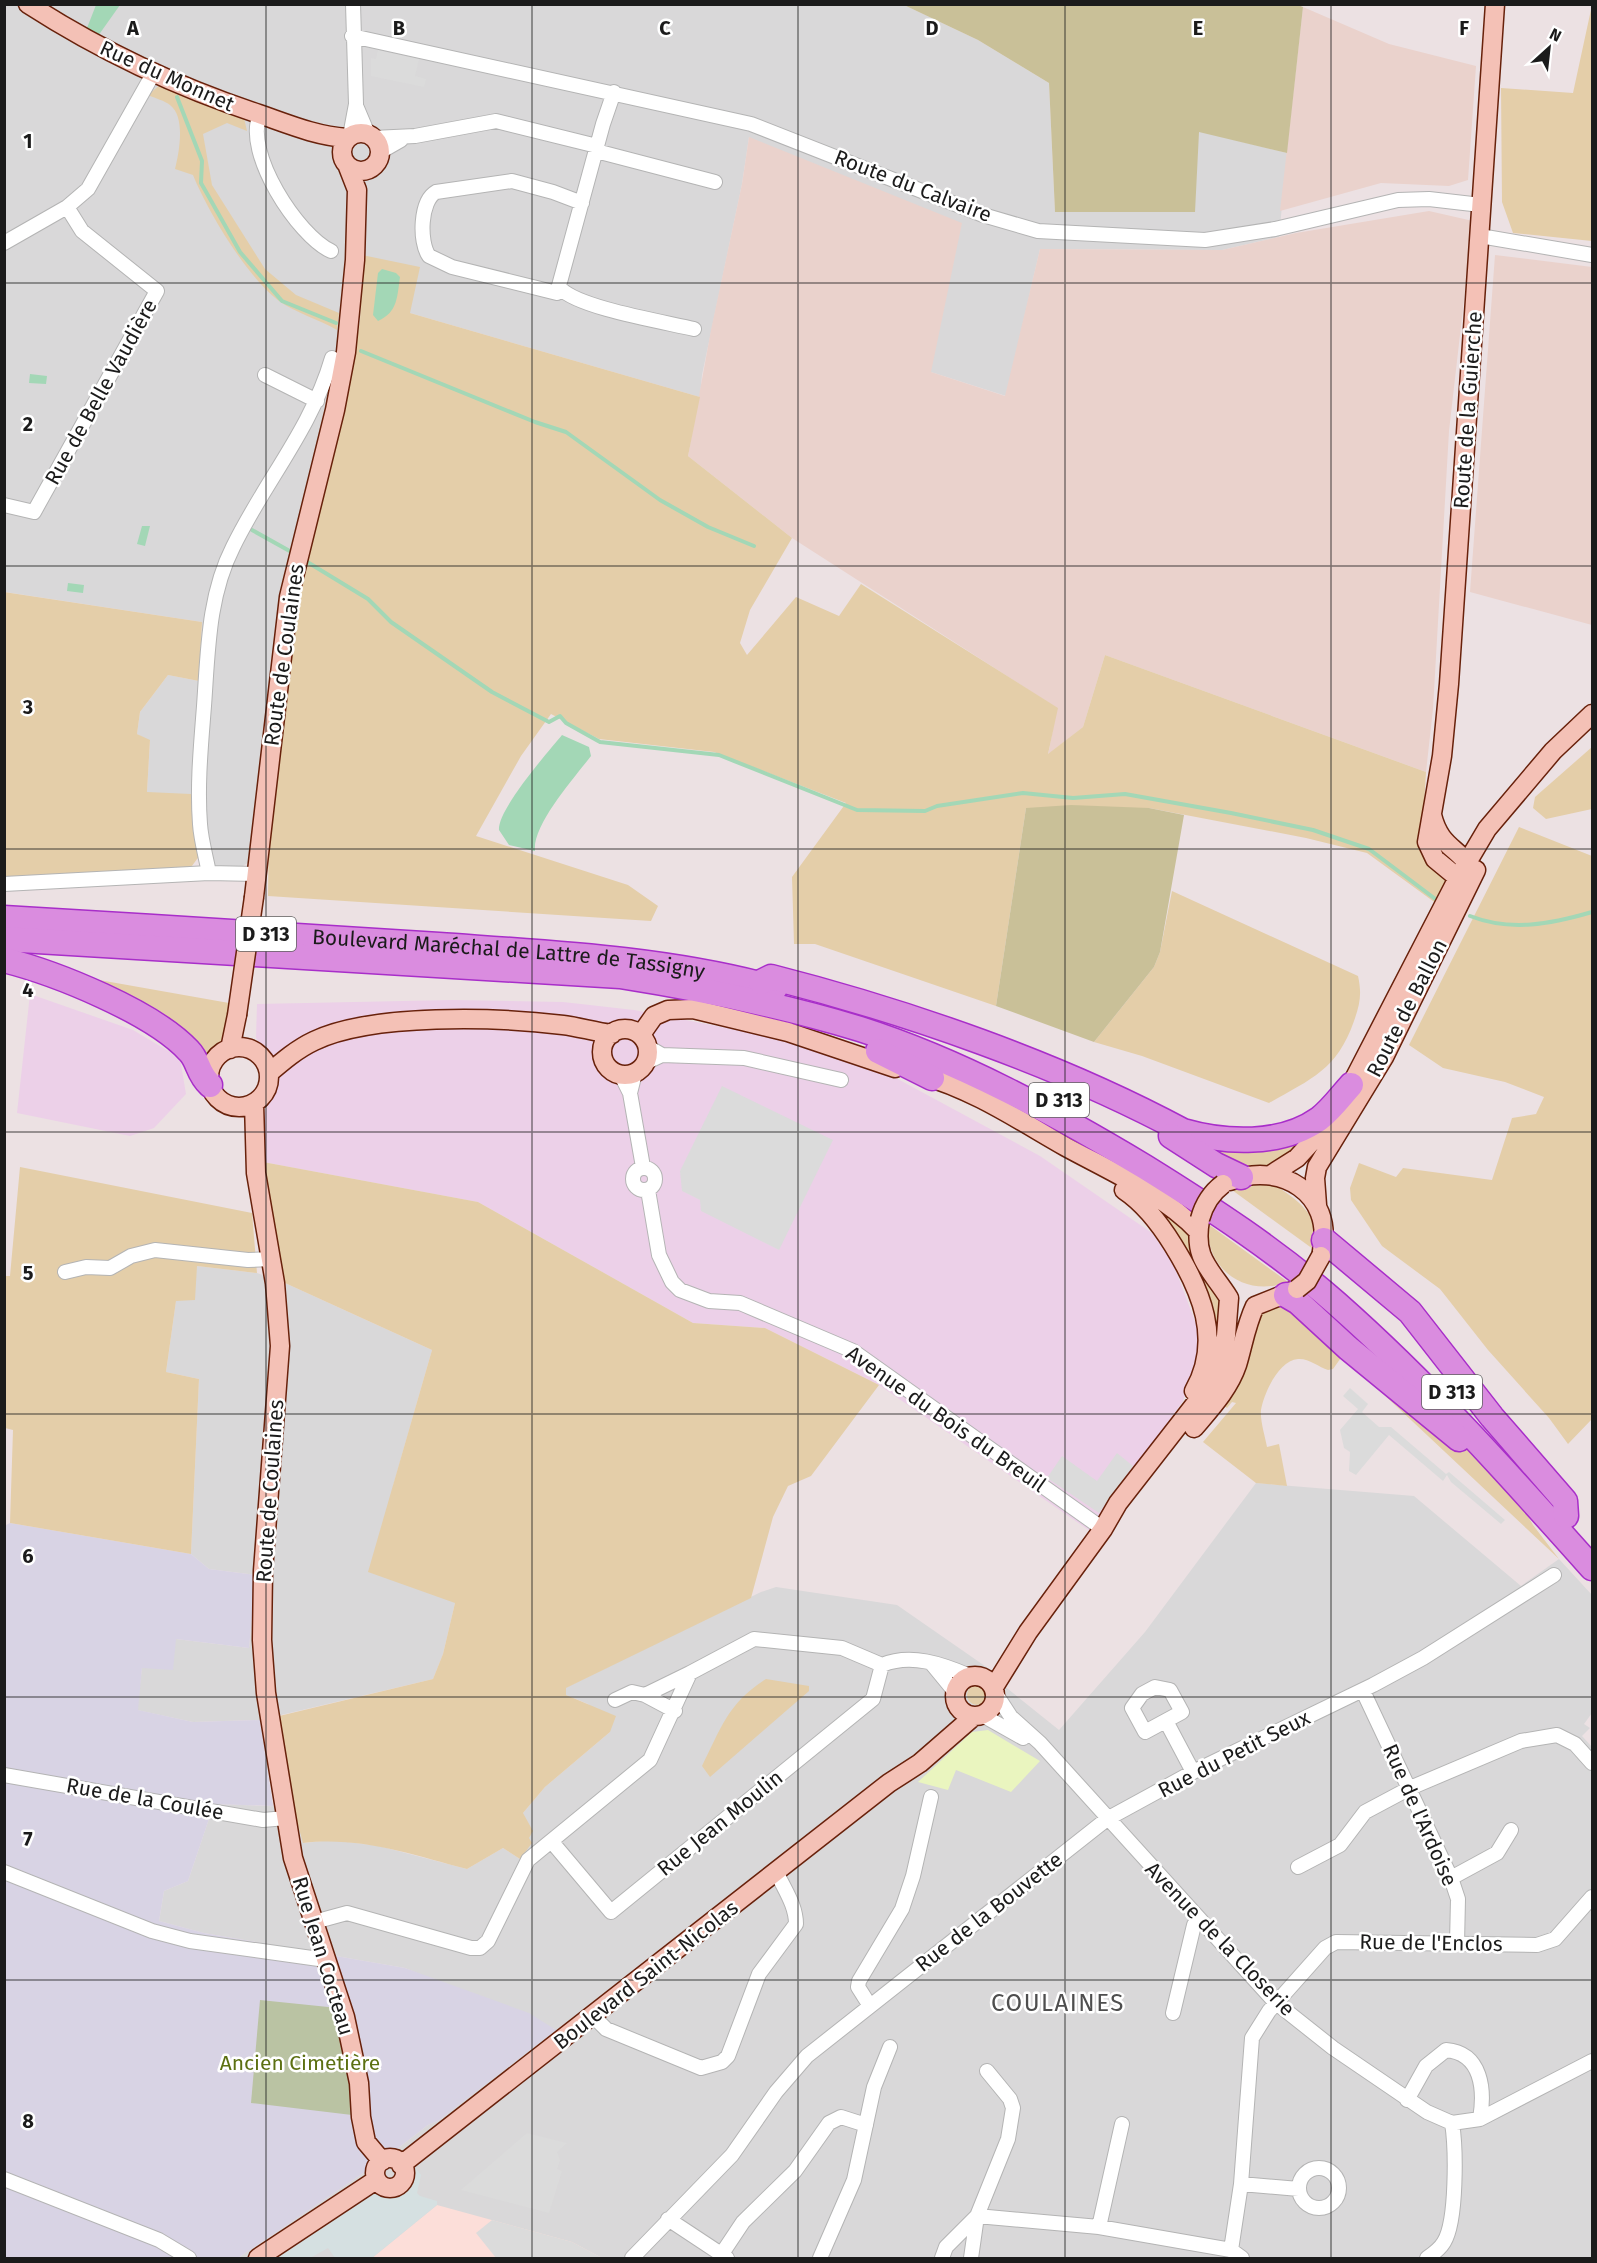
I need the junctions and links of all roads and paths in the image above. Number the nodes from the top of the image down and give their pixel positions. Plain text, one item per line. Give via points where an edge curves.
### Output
1 (28, 4) edge
2 (353, 4) edge
3 (1495, 4) edge
4 (352, 36) junction
5 (153, 74) junction
6 (614, 92) junction
7 (260, 115) junction
8 (358, 146) junction
9 (597, 148) junction
10 (715, 182) dead end
11 (357, 190) junction
12 (582, 203) junction
13 (1481, 206) junction
14 (67, 207) junction
15 (1480, 236) junction
16 (4, 243) edge
17 (331, 250) dead end
18 (1593, 255) edge
19 (560, 288) junction
20 (694, 329) dead end
21 (332, 358) dead end
22 (266, 375) dead end
23 (317, 400) junction
24 (4, 505) edge
25 (1593, 714) edge
26 (1466, 872) junction
27 (209, 873) junction
28 (256, 874) junction
29 (4, 884) edge
30 (4, 918) edge
31 (4, 939) edge
32 (4, 960) edge
33 (756, 992) junction
34 (607, 1041) junction
35 (245, 1050) junction
36 (294, 1052) junction
37 (642, 1058) junction
38 (269, 1072) junction
39 (932, 1078) junction
40 (841, 1080) dead end
41 (210, 1085) junction
42 (1352, 1085) junction
43 (1104, 1093) junction
44 (246, 1105) junction
45 (1102, 1167) junction
46 (1272, 1174) junction
47 (1232, 1180) junction
48 (1317, 1205) junction
49 (1199, 1225) junction
50 (1323, 1248) junction
51 (271, 1259) junction
52 (65, 1272) dead end
53 (1222, 1287) junction
54 (1283, 1295) junction
55 (1143, 1471) junction
56 (1529, 1498) junction
57 (1566, 1516) junction
58 (1103, 1529) junction
59 (1593, 1544) edge
60 (1593, 1568) edge
61 (1554, 1575) dead end
62 (1028, 1632) junction
63 (932, 1664) junction
64 (882, 1665) junction
65 (690, 1673) junction
66 (974, 1676) junction
67 (995, 1690) junction
68 (1363, 1691) junction
69 (645, 1695) junction
70 (955, 1696) junction
71 (615, 1700) dead end
72 (675, 1711) junction
73 (978, 1716) junction
74 (1166, 1721) dead end
75 (1053, 1757) junction
76 (1593, 1763) edge
77 (1192, 1772) junction
78 (4, 1775) edge
79 (889, 1783) junction
80 (1410, 1788) junction
81 (931, 1797) dead end
82 (285, 1818) junction
83 (1107, 1819) junction
84 (1510, 1830) dead end
85 (552, 1842) junction
86 (1298, 1867) dead end
87 (4, 1872) edge
88 (777, 1873) junction
89 (1451, 1878) junction
90 (1593, 1897) edge
91 (1199, 1920) junction
92 (314, 1922) junction
93 (1457, 1943) junction
94 (326, 1960) junction
95 (1275, 2002) junction
96 (870, 2006) junction
97 (1173, 2013) dead end
98 (593, 2016) junction
99 (890, 2047) dead end
100 (1593, 2061) edge
101 (987, 2071) dead end
102 (1407, 2100) junction
103 (1479, 2119) junction
104 (1452, 2123) junction
105 (1122, 2124) dead end
106 (866, 2125) junction
107 (382, 2161) junction
108 (402, 2164) junction
109 (4, 2180) edge
110 (376, 2180) junction
111 (1240, 2184) junction
112 (1299, 2189) dead end
113 (977, 2216) junction
114 (668, 2218) junction
115 (1099, 2227) junction
116 (159, 2240) junction
117 (1237, 2254) edge
118 (724, 2257) edge
119 (177, 2259) edge
120 (189, 2259) edge
121 (258, 2259) edge
122 (632, 2259) edge
123 (820, 2259) edge
124 (942, 2259) edge
125 (971, 2259) edge
126 (1427, 2259) edge

1 - 5 main road, Rue du Monnet via 68,30
2 - 4 street
3 - 13 main road, Route de la Guierche
4 - 6 street, Route du Calvaire
4 - 8 street
5 - 7 main road, Rue du Monnet
5 - 14 street via 88,189
6 - 9 street
6 - 13 street, Route du Calvaire via 751,124 983,215 1038,231 1205,240 1275,229 1398,200 1429,199
7 - 8 main road, Rue du Monnet
7 - 17 street via 256,137 271,183 317,244
8 - 9 street via 496,121
8 - 11 main road, Route de Coulaines
8 - 11 main road, Route de Coulaines via 359,171 368,170
9 - 10 street
9 - 12 street
11 - 28 main road, Route de Coulaines via 346,352 289,597
12 - 19 street
12 - 19 street via 512,181 436,192 426,205 423,244 429,256 452,267 552,293
13 - 15 main road, Route de la Guierche
14 - 16 street
14 - 24 street, Rue de Belle Vaudière via 82,231 157,291 34,512
15 - 18 street
15 - 26 main road, Route de la Guierche via 1449,684 1442,756 1427,834 1435,859
19 - 20 street via 584,302
21 - 23 street
22 - 23 street
23 - 27 street via 232,548 218,588 210,625 199,773 200,826
25 - 26 main road, Route de Ballon via 1553,751 1505,810
26 - 42 main road, Route de Ballon
26 - 48 main road, Route de Ballon via 1384,1057 1317,1167
27 - 28 street
27 - 29 street
28 - 35 main road, Route de Coulaines, bridge via 237,1015
30 - 33 highway, Boulevard Maréchal de Lattre de Tassigny / D 313 via 596,957 697,970
31 - 33 highway, Boulevard Maréchal de Lattre de Tassigny / D 313 via 620,976
32 - 41 highway via 79,987 154,1024 192,1053 199,1074
33 - 39 highway
33 - 43 highway via 771,977 903,1015
33 - 56 highway, D 313 via 948,1063 1103,1142 1190,1195 1333,1300 1423,1384
33 - 57 highway, D 313 via 828,1003 952,1048 1111,1128 1189,1176 1264,1227 1348,1294 1442,1382
34 - 36 main road via 564,1025 479,1020 382,1024 331,1035
34 - 37 main road via 630,1030
34 - 37 main road via 608,1067
35 - 36 main road
35 - 38 main road, Route de Coulaines
35 - 41 main road via 220,1054 209,1074
36 - 38 main road
37 - 39 main road via 642,1033 654,1016 668,1010 693,1010 788,1032
37 - 40 street via 744,1058
37 - 58 street, Avenue du Bois du Breuil via 630,1093 643,1167 653,1171 656,1178 648,1190 659,1255 672,1282 680,1290 709,1302 740,1303 853,1351
38 - 44 main road via 267,1088
39 - 45 main road via 972,1095
41 - 44 main road via 219,1099
42 - 43 highway via 1319,1119 1279,1137 1259,1139 1200,1136 1183,1131
42 - 46 main road, Route de Ballon via 1298,1158
43 - 47 highway via 1216,1165
44 - 51 main road, Route de Coulaines
45 - 49 main road
45 - 55 main road via 1113,1183 1135,1197 1152,1215 1168,1238 1195,1284 1208,1328 1201,1378
46 - 47 main road
46 - 48 main road via 1294,1182
47 - 49 main road, bridge via 1214,1192 1203,1207
48 - 50 main road
49 - 53 main road via 1201,1256 1209,1274
50 - 54 main road, bridge via 1307,1281
50 - 57 highway via 1410,1312 1565,1502
51 - 52 street via 155,1250 131,1256 110,1268 86,1267
51 - 82 main road, Route de Coulaines via 280,1346 263,1570 262,1640
53 - 54 main road via 1248,1299
53 - 55 main road via 1229,1298 1229,1311 1219,1366 1198,1403
54 - 56 highway via 1298,1302 1472,1450 1515,1494
54 - 58 main road via 1255,1306 1244,1331 1237,1366 1219,1397 1126,1508
55 - 58 main road
56 - 60 highway, D 313
57 - 59 highway, D 313
58 - 62 main road
61 - 68 street, Rue du Petit Seux via 1424,1658
62 - 66 main road via 995,1664
62 - 67 main road
63 - 64 street via 897,1659
63 - 66 street
63 - 70 street
64 - 65 street via 842,1648 754,1639
64 - 85 street, Rue Jean Moulin via 873,1699 611,1912
65 - 69 street
65 - 72 street
66 - 67 main road via 990,1681
66 - 70 main road via 960,1682
67 - 73 main road via 993,1707
67 - 75 street, Avenue de la Closerie via 1011,1717
68 - 77 street, Rue du Petit Seux
68 - 80 street, Rue de l'Ardoise
69 - 71 street via 632,1692
69 - 72 street
70 - 73 main road via 962,1711
70 - 79 main road, Boulevard Saint-Nicolas via 952,1710 939,1731
72 - 85 street via 650,1760
73 - 75 street, Avenue de la Closerie via 1005,1725
73 - 79 main road, Boulevard Saint-Nicolas
74 - 77 street
75 - 83 street, Avenue de la Closerie
76 - 80 street via 1575,1744 1557,1736 1521,1741
77 - 83 street, Rue du Petit Seux
78 - 82 street, Rue de la Coulée via 263,1820
79 - 88 main road, Boulevard Saint-Nicolas
80 - 86 street via 1365,1812 1340,1845
80 - 89 street, Rue de l'Ardoise
81 - 96 street via 902,1909 859,1982
82 - 92 main road, Rue Jean Cocteau via 293,1858
83 - 91 street, Avenue de la Closerie
83 - 96 street, Rue de la Bouvette
84 - 89 street via 1497,1853
85 - 92 street via 528,1860 488,1941 480,1948 347,1913
87 - 94 street via 152,1931 190,1941
88 - 98 main road, Boulevard Saint-Nicolas
88 - 98 street via 796,1915 795,1924 759,1974 728,2056 722,2062 701,2068 606,2029
89 - 93 street, Rue de l'Ardoise via 1458,1899
90 - 93 street, Rue de l'Enclos via 1555,1938 1537,1945
91 - 95 street, Avenue de la Closerie
91 - 97 street via 1194,1925
92 - 94 main road, Rue Jean Cocteau
93 - 95 street, Rue de l'Enclos via 1330,1944
94 - 107 main road, Rue Jean Cocteau via 345,2017 366,2142
95 - 102 street, Avenue de la Closerie
95 - 111 street, Rue de l'Enclos via 1252,2038
96 - 114 street, Rue de la Bouvette via 807,2056 732,2155
98 - 108 main road, Boulevard Saint-Nicolas
99 - 106 street via 874,2087
100 - 103 street
101 - 113 street via 1010,2099 1012,2108 1008,2139
102 - 103 street via 1426,2066 1438,2054 1455,2050 1473,2062 1483,2098
102 - 104 street, Avenue de la Closerie
103 - 104 street
104 - 126 street via 1455,2160 1451,2223 1444,2242
105 - 115 street
106 - 118 street via 841,2117 829,2123 795,2171 743,2222
106 - 123 street via 854,2180
107 - 108 main road via 394,2159
107 - 110 main road via 375,2169
108 - 110 main road, Boulevard Saint-Nicolas via 404,2177 399,2185 385,2187
109 - 116 street
110 - 121 main road
111 - 112 street
111 - 117 street, Rue de l'Enclos
113 - 115 street
113 - 124 street via 946,2247
113 - 125 street
114 - 118 street
114 - 122 street, Rue de la Bouvette
115 - 117 street
116 - 119 street
116 - 120 street

